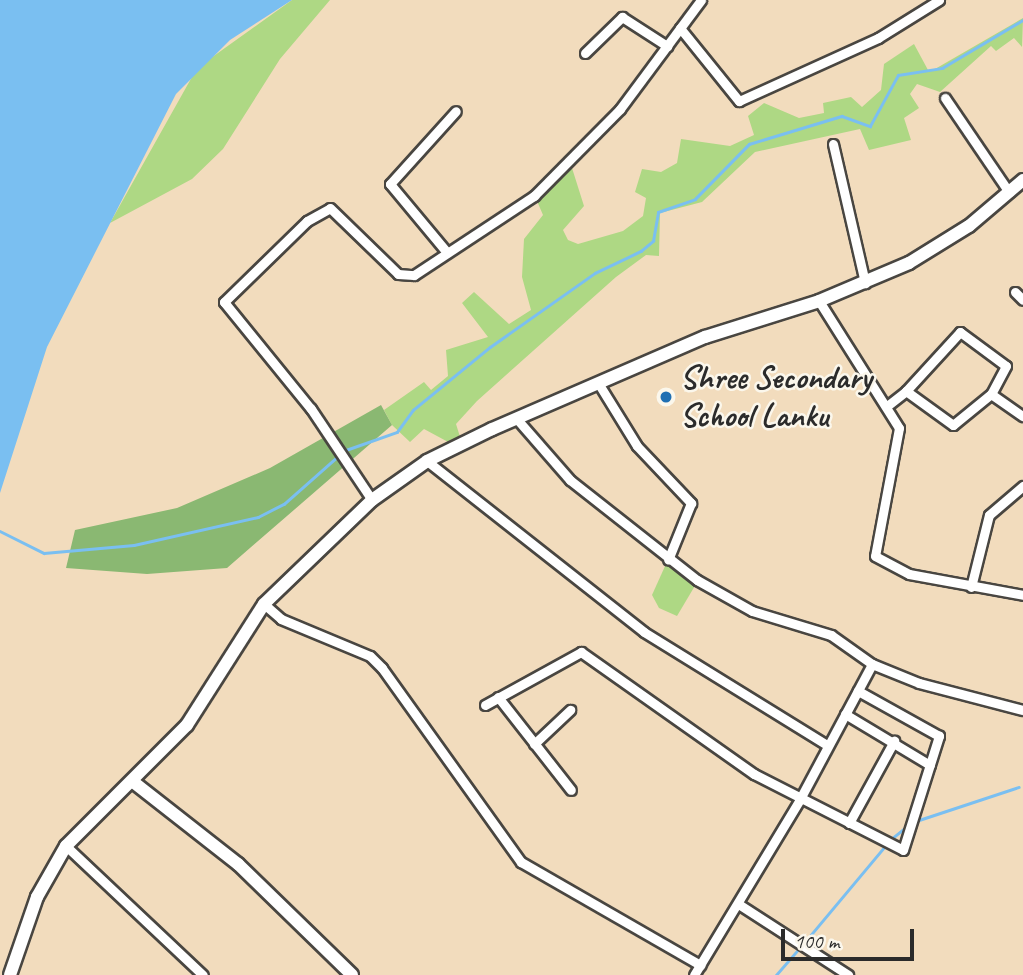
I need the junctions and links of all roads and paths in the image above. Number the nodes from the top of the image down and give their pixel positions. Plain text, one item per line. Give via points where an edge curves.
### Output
1 (701, 0) edge
2 (939, 0) edge
3 (680, 28) junction
4 (667, 46) junction
5 (585, 53) dead end
6 (945, 99) dead end
7 (456, 111) dead end
8 (834, 144) dead end
9 (1023, 180) edge
10 (1009, 192) junction
11 (445, 250) junction
12 (865, 283) junction
13 (1016, 292) dead end
14 (1023, 300) edge
15 (819, 301) junction
16 (600, 386) junction
17 (906, 390) junction
18 (991, 394) junction
19 (887, 406) junction
20 (1023, 416) edge
21 (516, 418) junction
22 (427, 461) junction
23 (1023, 486) edge
24 (372, 500) junction
25 (668, 561) junction
26 (971, 587) junction
27 (1023, 595) edge
28 (264, 604) junction
29 (872, 664) junction
30 (858, 691) junction
31 (498, 697) junction
32 (485, 705) dead end
33 (570, 710) dead end
34 (1023, 710) edge
35 (845, 713) junction
36 (894, 741) junction
37 (534, 744) junction
38 (827, 745) junction
39 (930, 765) junction
40 (132, 781) junction
41 (571, 790) dead end
42 (800, 799) junction
43 (849, 823) junction
44 (66, 846) junction
45 (740, 905) junction
46 (700, 965) junction
47 (10, 975) edge
48 (203, 975) edge
49 (352, 975) edge
50 (694, 975) edge
51 (848, 975) edge

1 - 3 street
2 - 3 street via 878,38 739,101
3 - 4 street
4 - 5 street via 622,17
4 - 11 street via 621,109 534,196
6 - 10 street
7 - 11 street via 390,184
8 - 12 street
9 - 10 street
10 - 12 street via 946,241
11 - 24 street via 414,275 398,274 330,208 307,221 224,302
12 - 15 street
13 - 14 street
15 - 16 street via 705,337
15 - 19 street
16 - 21 street
16 - 25 street via 637,446 691,503
17 - 18 street via 953,425
17 - 18 street via 960,332 1006,366
17 - 19 street
18 - 20 street
19 - 26 street via 899,436 875,556 909,575
21 - 22 street
21 - 25 street via 570,480
22 - 24 street
22 - 38 street via 644,632
23 - 26 street via 989,515
24 - 28 street
25 - 29 street via 752,611 831,635
26 - 27 street
28 - 40 street via 187,725
28 - 46 street via 281,619 370,656 382,668 522,862
29 - 30 street
29 - 34 street via 959,698
30 - 35 street
30 - 39 street via 939,736
31 - 32 street
31 - 37 street
31 - 42 street via 581,652 754,774
33 - 37 street
35 - 36 street
35 - 38 street
36 - 39 street
36 - 43 street
37 - 41 street
38 - 42 street
39 - 43 street via 903,850
40 - 44 street
40 - 49 street via 237,864
42 - 43 street
42 - 45 street
44 - 47 street via 37,897
44 - 48 street
45 - 46 street
45 - 51 street
46 - 50 street

